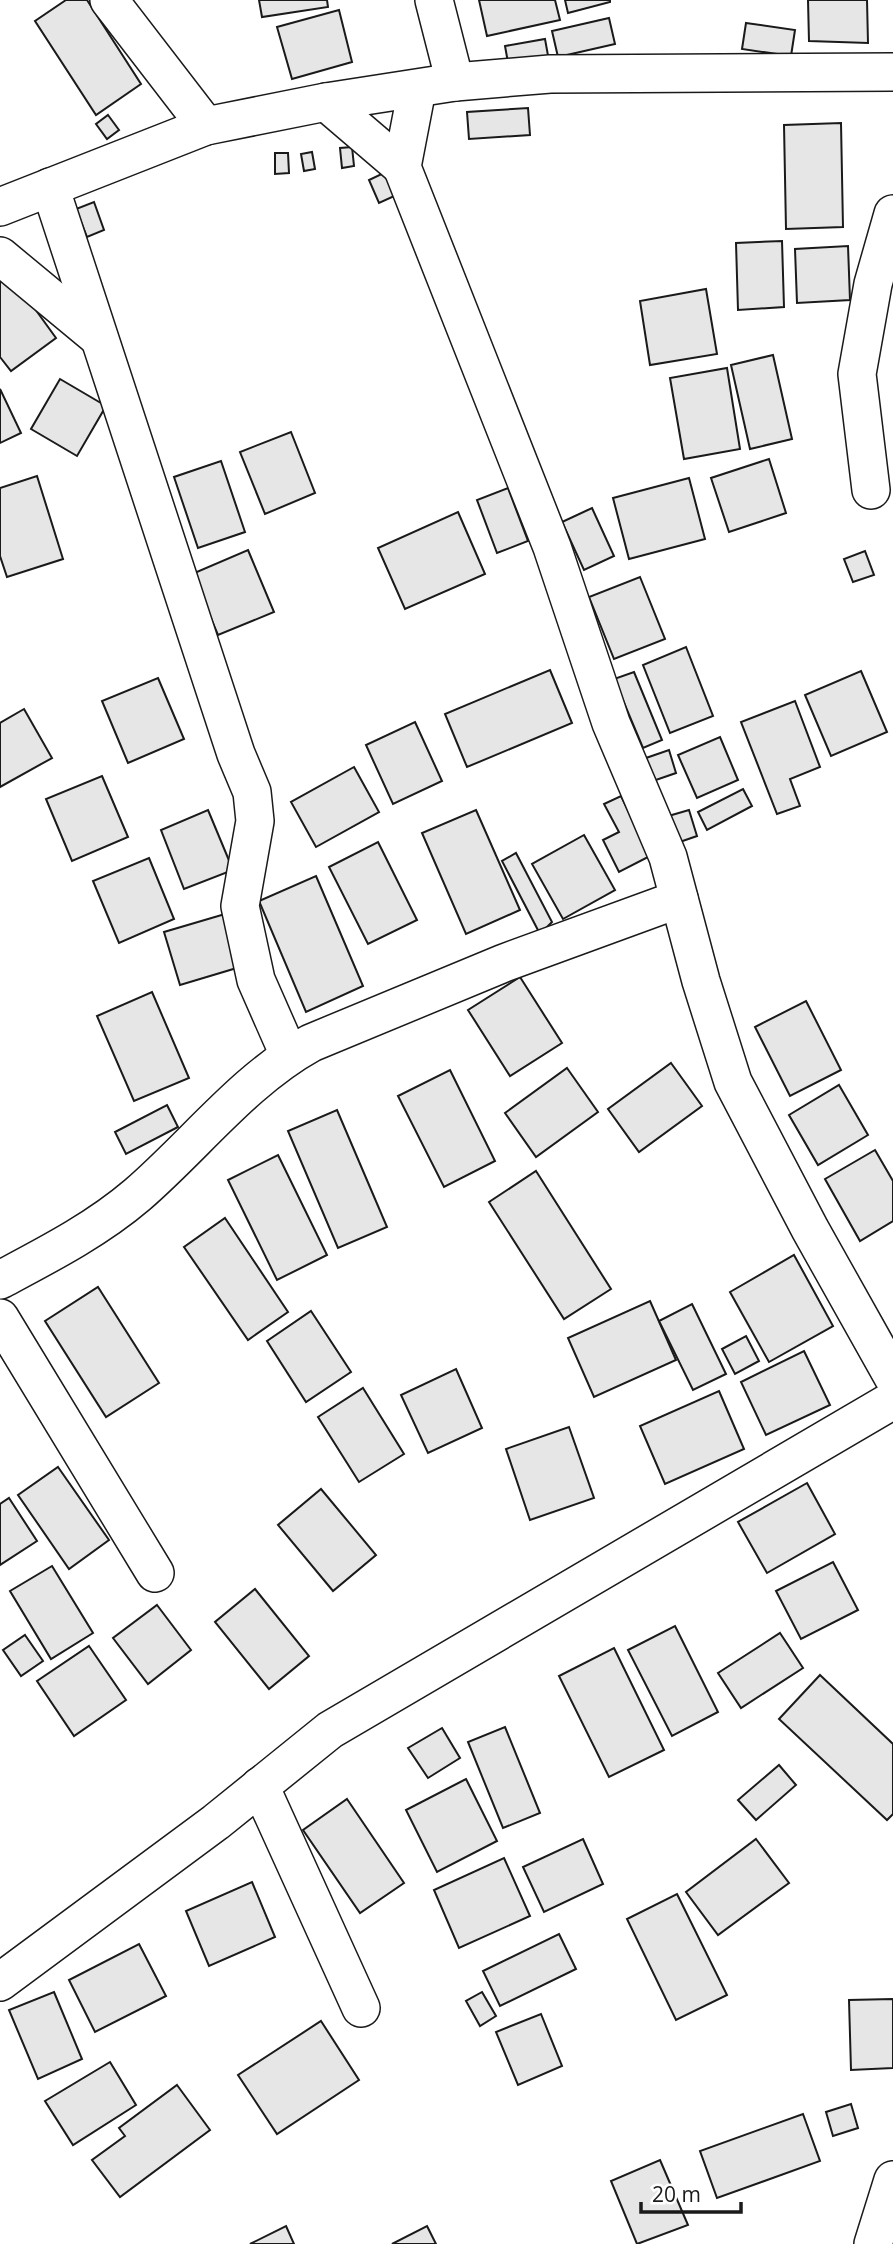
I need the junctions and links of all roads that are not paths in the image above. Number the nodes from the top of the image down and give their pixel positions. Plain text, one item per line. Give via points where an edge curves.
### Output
1 (109, 0) edge
2 (434, 0) edge
3 (893, 72) edge
4 (455, 82) junction
5 (417, 89) junction
6 (326, 102) junction
7 (206, 126) junction
8 (402, 167) junction
9 (50, 187) junction
10 (0, 207) edge
11 (893, 214) edge
12 (0, 256) edge
13 (99, 338) junction
14 (871, 490) dead end
15 (679, 900) junction
16 (289, 1055) junction
17 (0, 1280) edge
18 (0, 1318) edge
19 (893, 1377) edge
20 (893, 1400) edge
21 (155, 1573) dead end
22 (260, 1786) junction
23 (0, 1982) edge
24 (361, 2008) dead end
25 (893, 2180) edge
26 (873, 2244) edge

1 - 7 street
2 - 4 street
3 - 4 street via 550,74
4 - 5 street
5 - 6 street
5 - 8 street
6 - 7 street
6 - 8 street
7 - 9 street
8 - 15 street via 552,547 611,723 668,857
9 - 10 street
9 - 13 street
11 - 14 street via 873,284 857,374
12 - 13 street
13 - 16 street via 252,792 255,821 240,906 256,980
15 - 16 street via 504,963
15 - 19 street via 733,1082
16 - 17 street via 136,1196 87,1232
18 - 21 street
20 - 22 street via 330,1730
22 - 23 street
22 - 24 street
25 - 26 street

